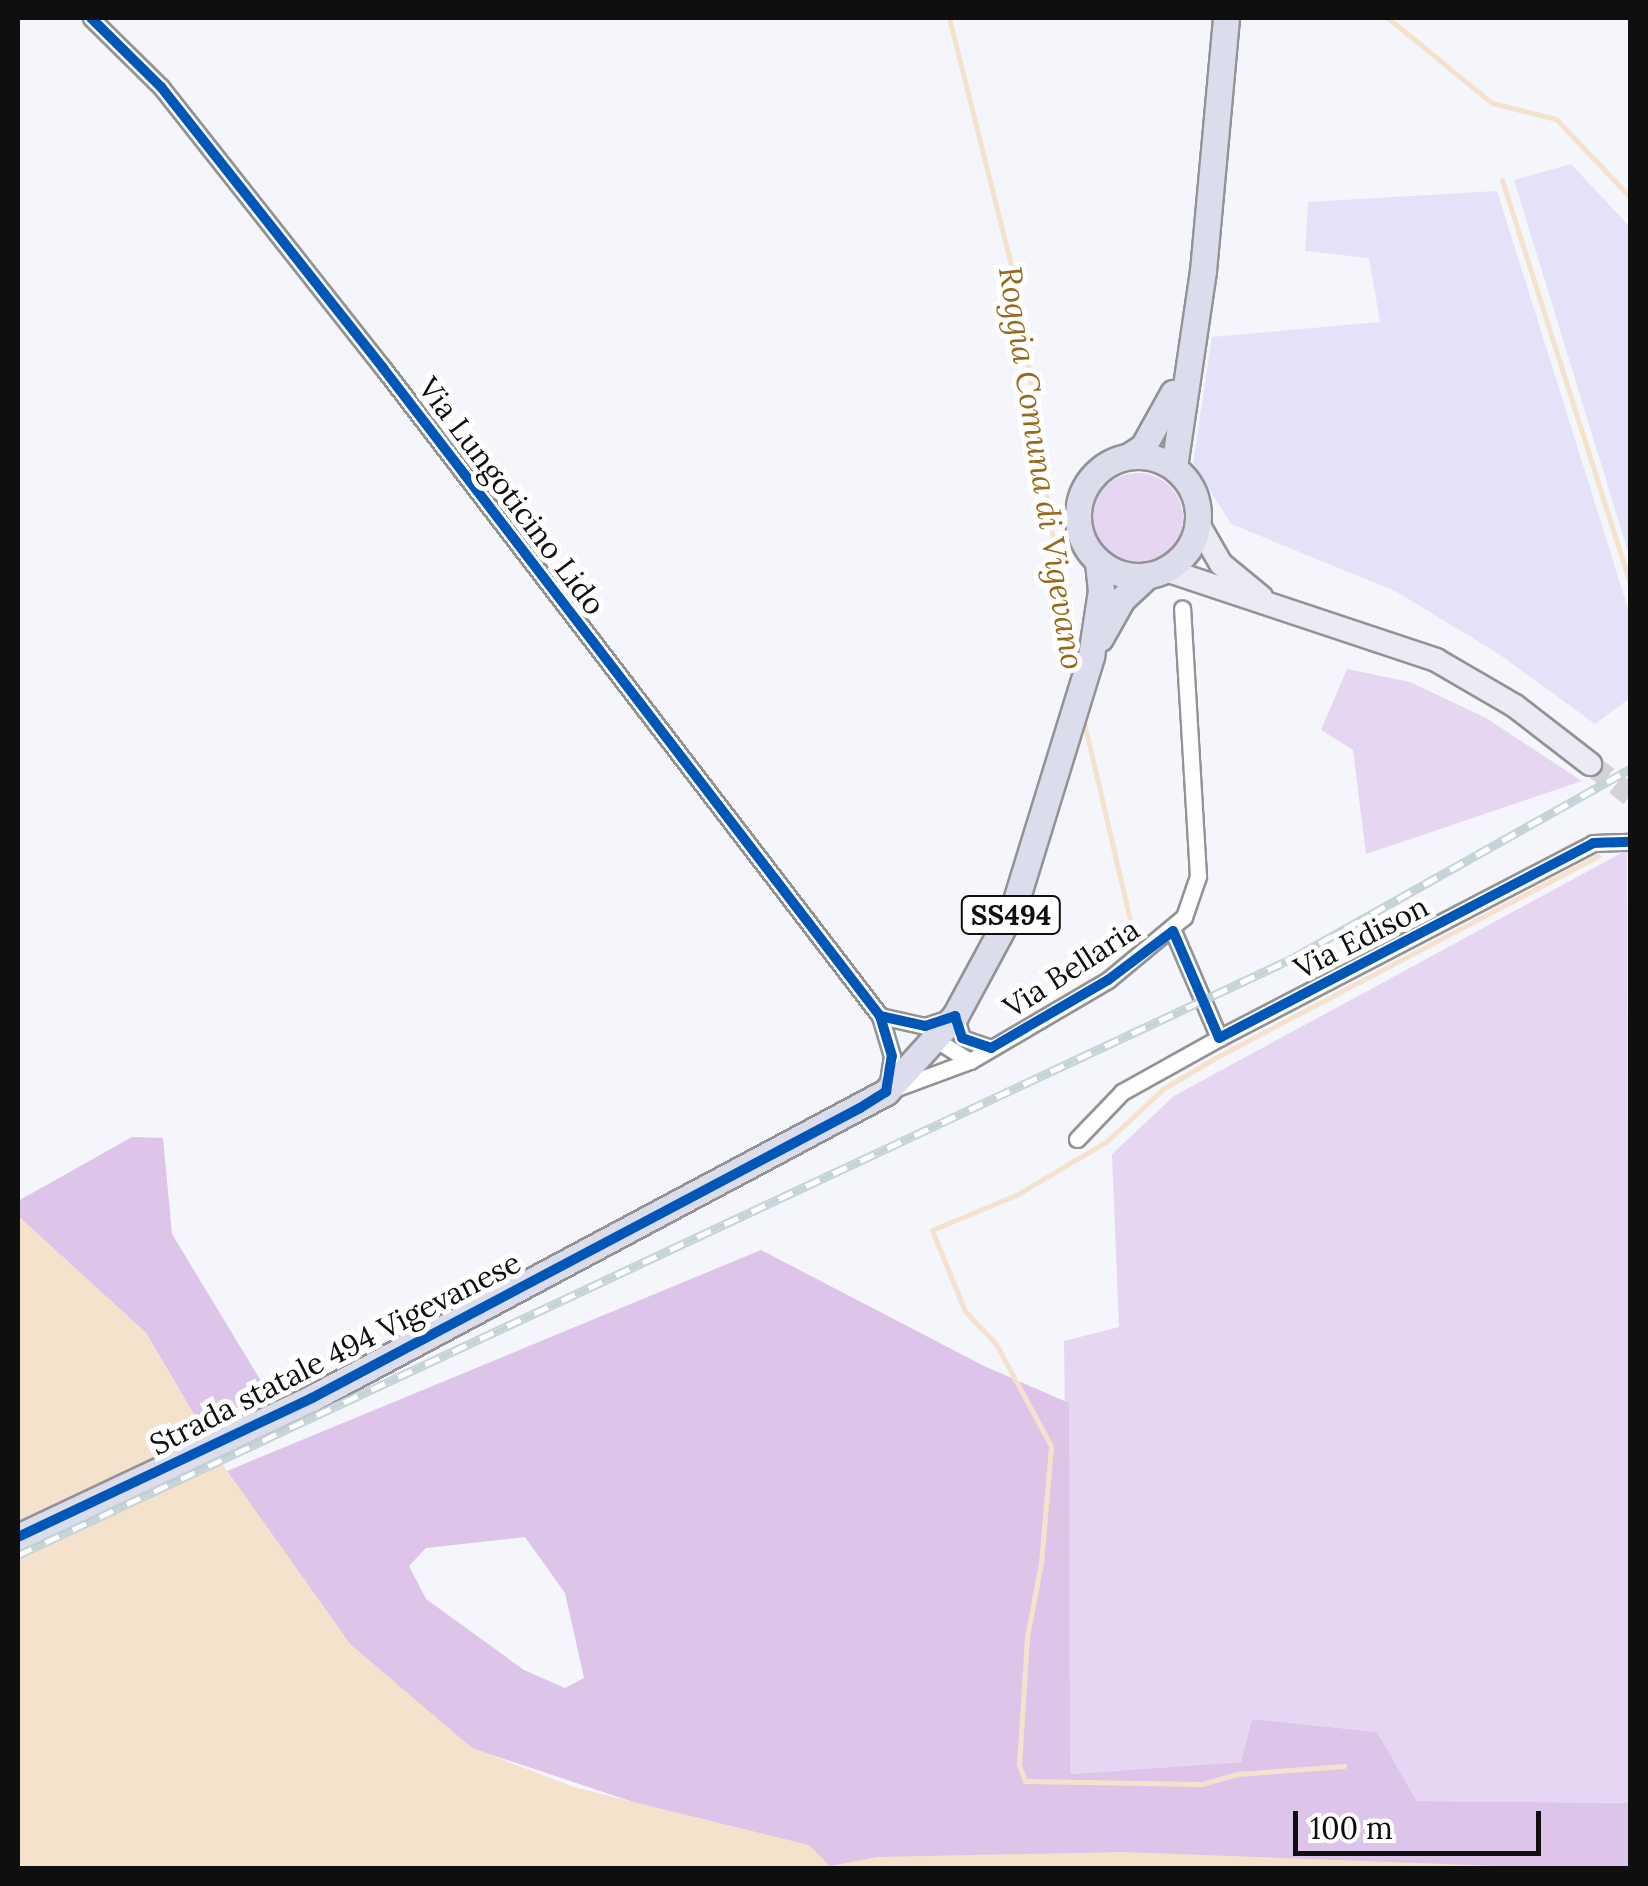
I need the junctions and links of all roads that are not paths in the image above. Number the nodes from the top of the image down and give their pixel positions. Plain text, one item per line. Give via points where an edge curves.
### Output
1 (91, 18) edge
2 (1226, 18) edge
3 (1193, 326) junction
4 (1129, 456) junction
5 (1174, 467) junction
6 (1198, 524) junction
7 (1098, 562) junction
8 (1157, 573) junction
9 (1182, 608) dead end
10 (1280, 610) junction
11 (1091, 656) junction
12 (1590, 764) tunnel mouth
13 (1630, 842) edge
14 (1174, 931) junction
15 (880, 1016) junction
16 (948, 1023) junction
17 (1219, 1038) junction
18 (991, 1048) junction
19 (970, 1061) junction
20 (886, 1092) junction
21 (1077, 1139) dead end
22 (18, 1538) edge

1 - 15 street, Via Lungoticino Lido via 160,87 383,368
2 - 3 main road, SS494
3 - 4 main road, SS494 via 1160,423
3 - 5 main road, SS494
4 - 5 main road
4 - 7 main road, SS494 via 1098,470 1080,499 1079,529
5 - 6 main road via 1194,492
6 - 8 main road, SS494 via 1188,551
6 - 10 main road via 1221,564
7 - 8 main road
7 - 11 main road, SS494 via 1101,591
8 - 10 main road
8 - 11 main road, SS494 via 1122,598
9 - 14 street, Via Bellaria via 1198,876
10 - 12 main road via 1436,660 1515,706
11 - 16 main road, SS494 via 1014,907
13 - 17 street, Via Edison via 1593,843
14 - 17 street
14 - 18 street, Via Bellaria via 1108,980
15 - 16 street via 925,1026
15 - 20 street via 892,1056
16 - 18 street, Via Bellaria via 962,1038
16 - 19 street via 941,1043
16 - 20 main road, SS494
17 - 21 street, Via Edison via 1122,1092
18 - 19 street
19 - 20 street
20 - 22 main road, Strada statale 494 Vigevanese / SS494 via 247,1430

